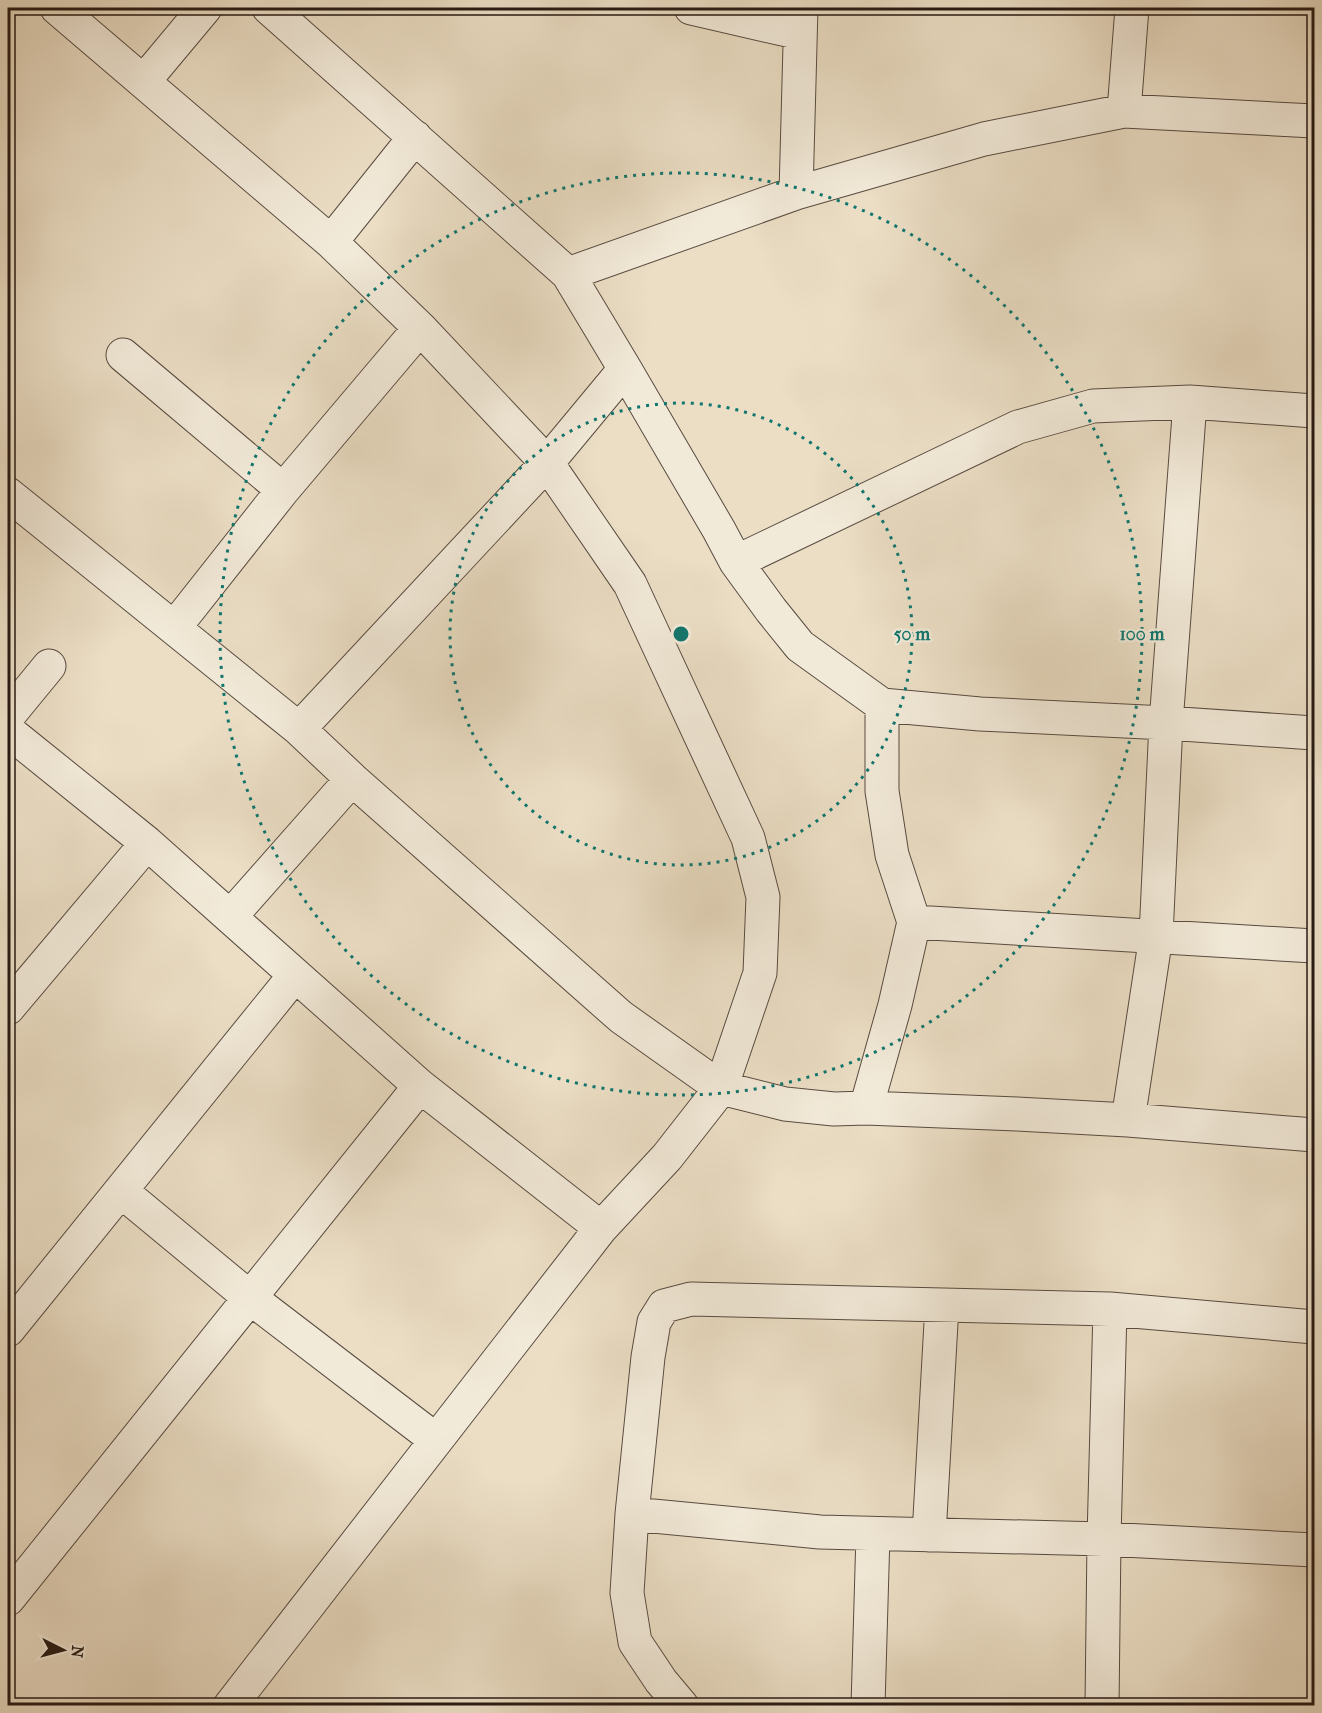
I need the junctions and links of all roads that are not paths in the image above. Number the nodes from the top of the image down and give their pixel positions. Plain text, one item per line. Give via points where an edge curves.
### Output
1 (205, 8) edge
2 (269, 8) edge
3 (691, 8) edge
4 (1132, 8) edge
5 (67, 11) edge
6 (801, 20) edge
7 (144, 81) junction
8 (1124, 111) junction
9 (1314, 121) edge
10 (415, 137) junction
11 (796, 193) junction
12 (332, 242) junction
13 (568, 274) junction
14 (420, 327) junction
15 (123, 355) dead end
16 (625, 369) junction
17 (1190, 402) junction
18 (1314, 411) edge
19 (547, 463) junction
20 (284, 490) junction
21 (8, 494) edge
22 (736, 562) junction
23 (174, 628) junction
24 (49, 666) dead end
25 (882, 705) junction
26 (8, 716) edge
27 (1166, 723) junction
28 (299, 729) junction
29 (8, 731) edge
30 (1314, 733) edge
31 (352, 779) junction
32 (147, 843) junction
33 (230, 917) junction
34 (914, 922) junction
35 (1156, 936) junction
36 (1314, 946) edge
37 (296, 975) junction
38 (8, 1008) edge
39 (420, 1086) junction
40 (721, 1088) junction
41 (866, 1108) junction
42 (1128, 1120) junction
43 (1314, 1135) edge
44 (121, 1191) junction
45 (601, 1228) junction
46 (249, 1297) junction
47 (942, 1305) junction
48 (1110, 1309) junction
49 (1314, 1327) edge
50 (8, 1330) edge
51 (436, 1440) junction
52 (632, 1514) junction
53 (873, 1534) junction
54 (929, 1535) junction
55 (1104, 1539) junction
56 (1314, 1550) edge
57 (10, 1590) edge
58 (230, 1706) edge
59 (682, 1706) edge
60 (868, 1706) edge
61 (1102, 1706) edge

1 - 7 street
2 - 10 street
3 - 6 street
4 - 8 street
5 - 7 street
6 - 11 street
7 - 12 street
8 - 9 street
8 - 11 street via 984,139
10 - 12 street
10 - 13 street
11 - 13 street
12 - 14 street
13 - 16 street
14 - 19 street
14 - 20 street
15 - 20 street
16 - 19 street
16 - 22 street
17 - 18 street
17 - 22 street via 1093,406 1018,427
17 - 27 street
19 - 28 street
19 - 40 street via 630,584 748,838 763,897 760,973
20 - 23 street
21 - 23 street
22 - 25 street via 800,646
23 - 28 street
24 - 26 street
25 - 27 street
25 - 34 street via 882,791 892,855
27 - 30 street
27 - 35 street
28 - 31 street
29 - 32 street
31 - 33 street
31 - 40 street via 621,1017
32 - 33 street
32 - 38 street
33 - 37 street
34 - 35 street
34 - 41 street
35 - 36 street
35 - 42 street
37 - 39 street
37 - 44 street
39 - 45 street
39 - 46 street
40 - 41 street via 785,1104
40 - 45 street via 667,1157
41 - 42 street
42 - 43 street
44 - 46 street
44 - 50 street
45 - 51 street
46 - 51 street
46 - 57 street
47 - 48 street
47 - 52 street via 692,1299 664,1306 654,1322 648,1357
47 - 54 street
48 - 49 street
48 - 55 street
51 - 58 street
52 - 53 street
52 - 59 street via 627,1593 635,1642
53 - 54 street
53 - 60 street
54 - 55 street
55 - 56 street
55 - 61 street

